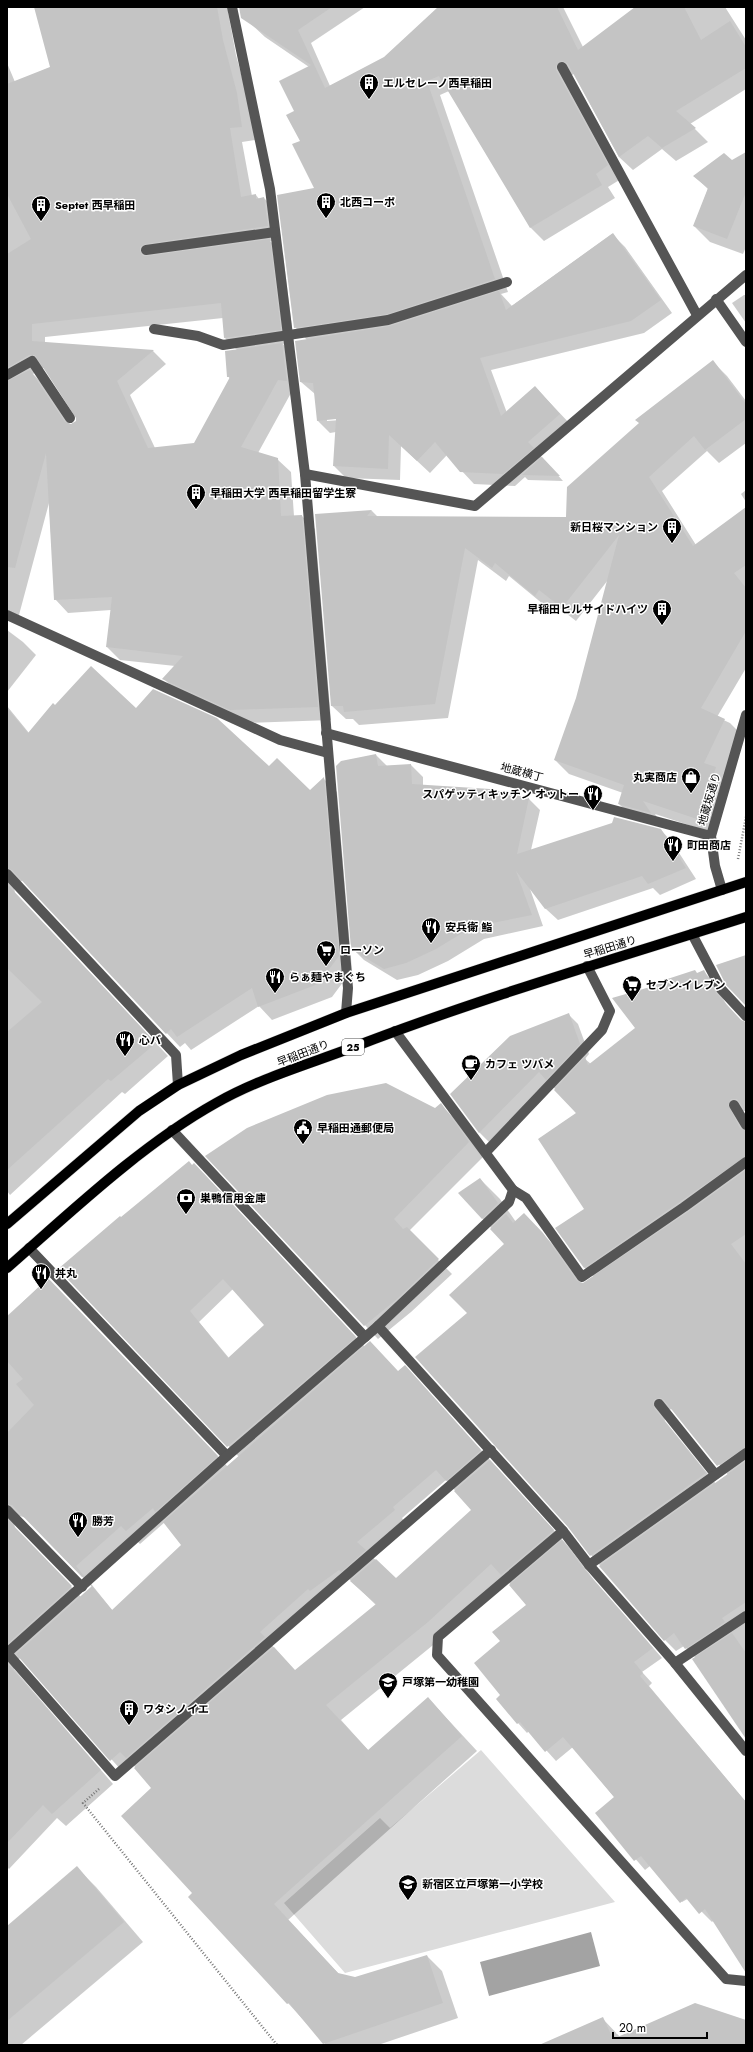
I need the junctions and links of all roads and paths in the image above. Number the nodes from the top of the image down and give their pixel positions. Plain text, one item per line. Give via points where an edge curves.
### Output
1 (232, 7) edge
2 (562, 67) dead end
3 (275, 232) junction
4 (146, 250) dead end
5 (746, 275) edge
6 (506, 282) dead end
7 (716, 299) junction
8 (697, 315) junction
9 (154, 330) dead end
10 (287, 336) junction
11 (746, 342) edge
12 (7, 374) edge
13 (70, 418) dead end
14 (305, 474) junction
15 (7, 615) edge
16 (746, 715) edge
17 (326, 733) junction
18 (328, 753) junction
19 (746, 817) edge
20 (711, 836) junction
21 (738, 859) dead end
22 (7, 874) edge
23 (746, 882) edge
24 (722, 890) junction
25 (746, 917) edge
26 (692, 934) junction
27 (587, 966) junction
28 (346, 1013) junction
29 (746, 1016) edge
30 (394, 1031) junction
31 (178, 1085) junction
32 (734, 1105) dead end
33 (746, 1125) edge
34 (172, 1130) junction
35 (486, 1152) junction
36 (746, 1162) edge
37 (513, 1190) junction
38 (7, 1224) edge
39 (29, 1248) junction
40 (7, 1268) edge
41 (378, 1326) junction
42 (365, 1337) junction
43 (659, 1404) dead end
44 (491, 1450) junction
45 (746, 1453) edge
46 (227, 1456) junction
47 (715, 1474) junction
48 (7, 1510) edge
49 (563, 1531) junction
50 (589, 1565) junction
51 (82, 1587) junction
52 (746, 1616) edge
53 (7, 1653) edge
54 (675, 1663) junction
55 (746, 1751) edge
56 (105, 1784) dead end
57 (746, 1981) edge
58 (277, 2045) edge

1 - 3 street via 270,189
2 - 8 street
3 - 4 street
3 - 10 street
5 - 7 street
6 - 10 street via 388,320
7 - 8 street
7 - 11 street
8 - 14 street via 475,506
9 - 10 street via 198,336 223,345
10 - 14 street
12 - 13 street via 32,361
14 - 17 street
15 - 18 street via 280,740
16 - 20 street, 地蔵坂通り
17 - 18 street
17 - 20 street, 地蔵横丁
18 - 28 street via 348,988
19 - 21 path
20 - 24 street, 地蔵坂通り via 714,866
22 - 31 street via 176,1055
23 - 24 main road, 早稲田通り
24 - 28 main road, 早稲田通り
25 - 26 main road, 早稲田通り / 25
26 - 27 main road, 早稲田通り / 25
26 - 29 street via 721,989
27 - 30 main road, 早稲田通り / 25
27 - 35 street via 610,1011 602,1030
28 - 31 main road, 早稲田通り via 241,1055
30 - 34 main road, 早稲田通り / 25 via 253,1085 216,1102
30 - 35 street
31 - 38 main road, 早稲田通り via 139,1110
32 - 33 street
34 - 39 main road, 早稲田通り / 25
34 - 42 street
35 - 37 street
36 - 37 street via 582,1277 526,1198
37 - 41 street via 509,1202
39 - 40 main road, 早稲田通り / 25
39 - 46 street
41 - 42 street
41 - 44 street
42 - 46 street
43 - 47 street
44 - 49 street
44 - 53 street via 115,1776
45 - 47 street
46 - 51 street
47 - 50 street
48 - 51 street
49 - 50 street
49 - 57 street via 438,1637 437,1655 726,1979
50 - 54 street
51 - 53 street
52 - 54 street
54 - 55 street
56 - 58 path via 83,1804

